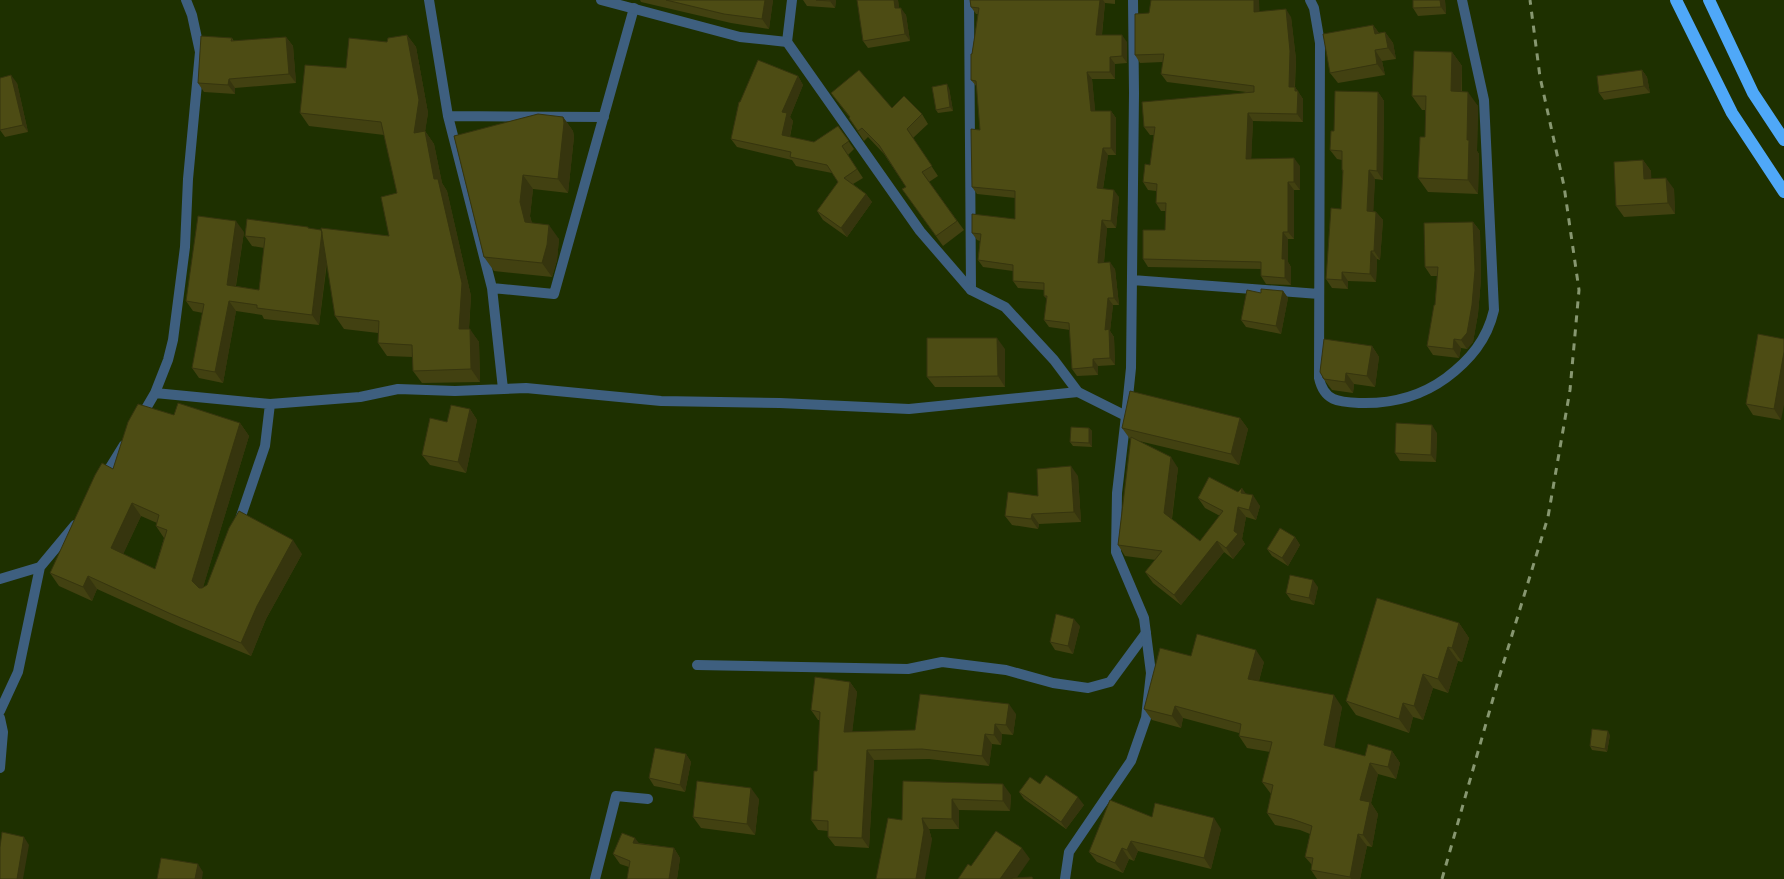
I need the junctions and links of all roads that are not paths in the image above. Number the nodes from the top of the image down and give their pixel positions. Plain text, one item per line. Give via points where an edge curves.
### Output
1 (186, 0) edge
2 (429, 0) edge
3 (601, 0) edge
4 (792, 0) edge
5 (969, 0) edge
6 (1133, 0) edge
7 (1310, 0) edge
8 (1462, 0) edge
9 (1676, 0) edge
10 (1709, 0) edge
11 (634, 8) junction
12 (787, 42) junction
13 (448, 116) junction
14 (604, 118) junction
15 (1784, 140) edge
16 (1784, 192) edge
17 (1132, 280) junction
18 (492, 288) junction
19 (971, 290) junction
20 (1319, 294) junction
21 (503, 389) junction
22 (1078, 392) junction
23 (155, 393) junction
24 (270, 404) junction
25 (1126, 416) junction
26 (136, 424) edge
27 (129, 436) edge
28 (98, 487) edge
29 (78, 519) edge
30 (236, 532) edge
31 (40, 567) junction
32 (0, 579) edge
33 (1146, 633) junction
34 (697, 665) dead end
35 (0, 711) edge
36 (0, 718) edge
37 (0, 768) edge
38 (648, 799) dead end
39 (595, 879) edge
40 (1064, 879) edge

1 - 23 street via 200,52 188,179 185,247 173,340
2 - 13 street
3 - 11 street
4 - 12 street
5 - 19 street
6 - 17 street
7 - 20 street via 1314,8 1320,43
8 - 20 street via 1484,100 1494,295 1491,325 1485,338 1476,351 1446,378 1423,391 1399,400 1373,403 1342,402 1331,398 1320,383
9 - 16 highway via 1732,113
10 - 15 highway via 1753,93
11 - 12 street via 740,37
11 - 14 street
12 - 19 street via 920,231
13 - 14 street
13 - 18 street
14 - 18 street via 554,294
17 - 20 street
17 - 25 street via 1131,368
18 - 21 street
19 - 22 street via 1005,307 1054,360
21 - 22 street via 526,388 661,401 908,409
21 - 24 street via 398,389 360,397
22 - 25 street
23 - 24 street
23 - 26 street
24 - 30 street via 264,446
25 - 33 street via 1117,493 1116,552 1144,618
27 - 28 street
29 - 31 street
31 - 32 street
31 - 35 street via 18,672
33 - 34 street via 1110,682 1088,688 1053,683 1006,670 942,662 908,669
33 - 40 street via 1151,673 1146,718 1131,760 1069,852
36 - 37 street via 3,732
38 - 39 street via 616,796

